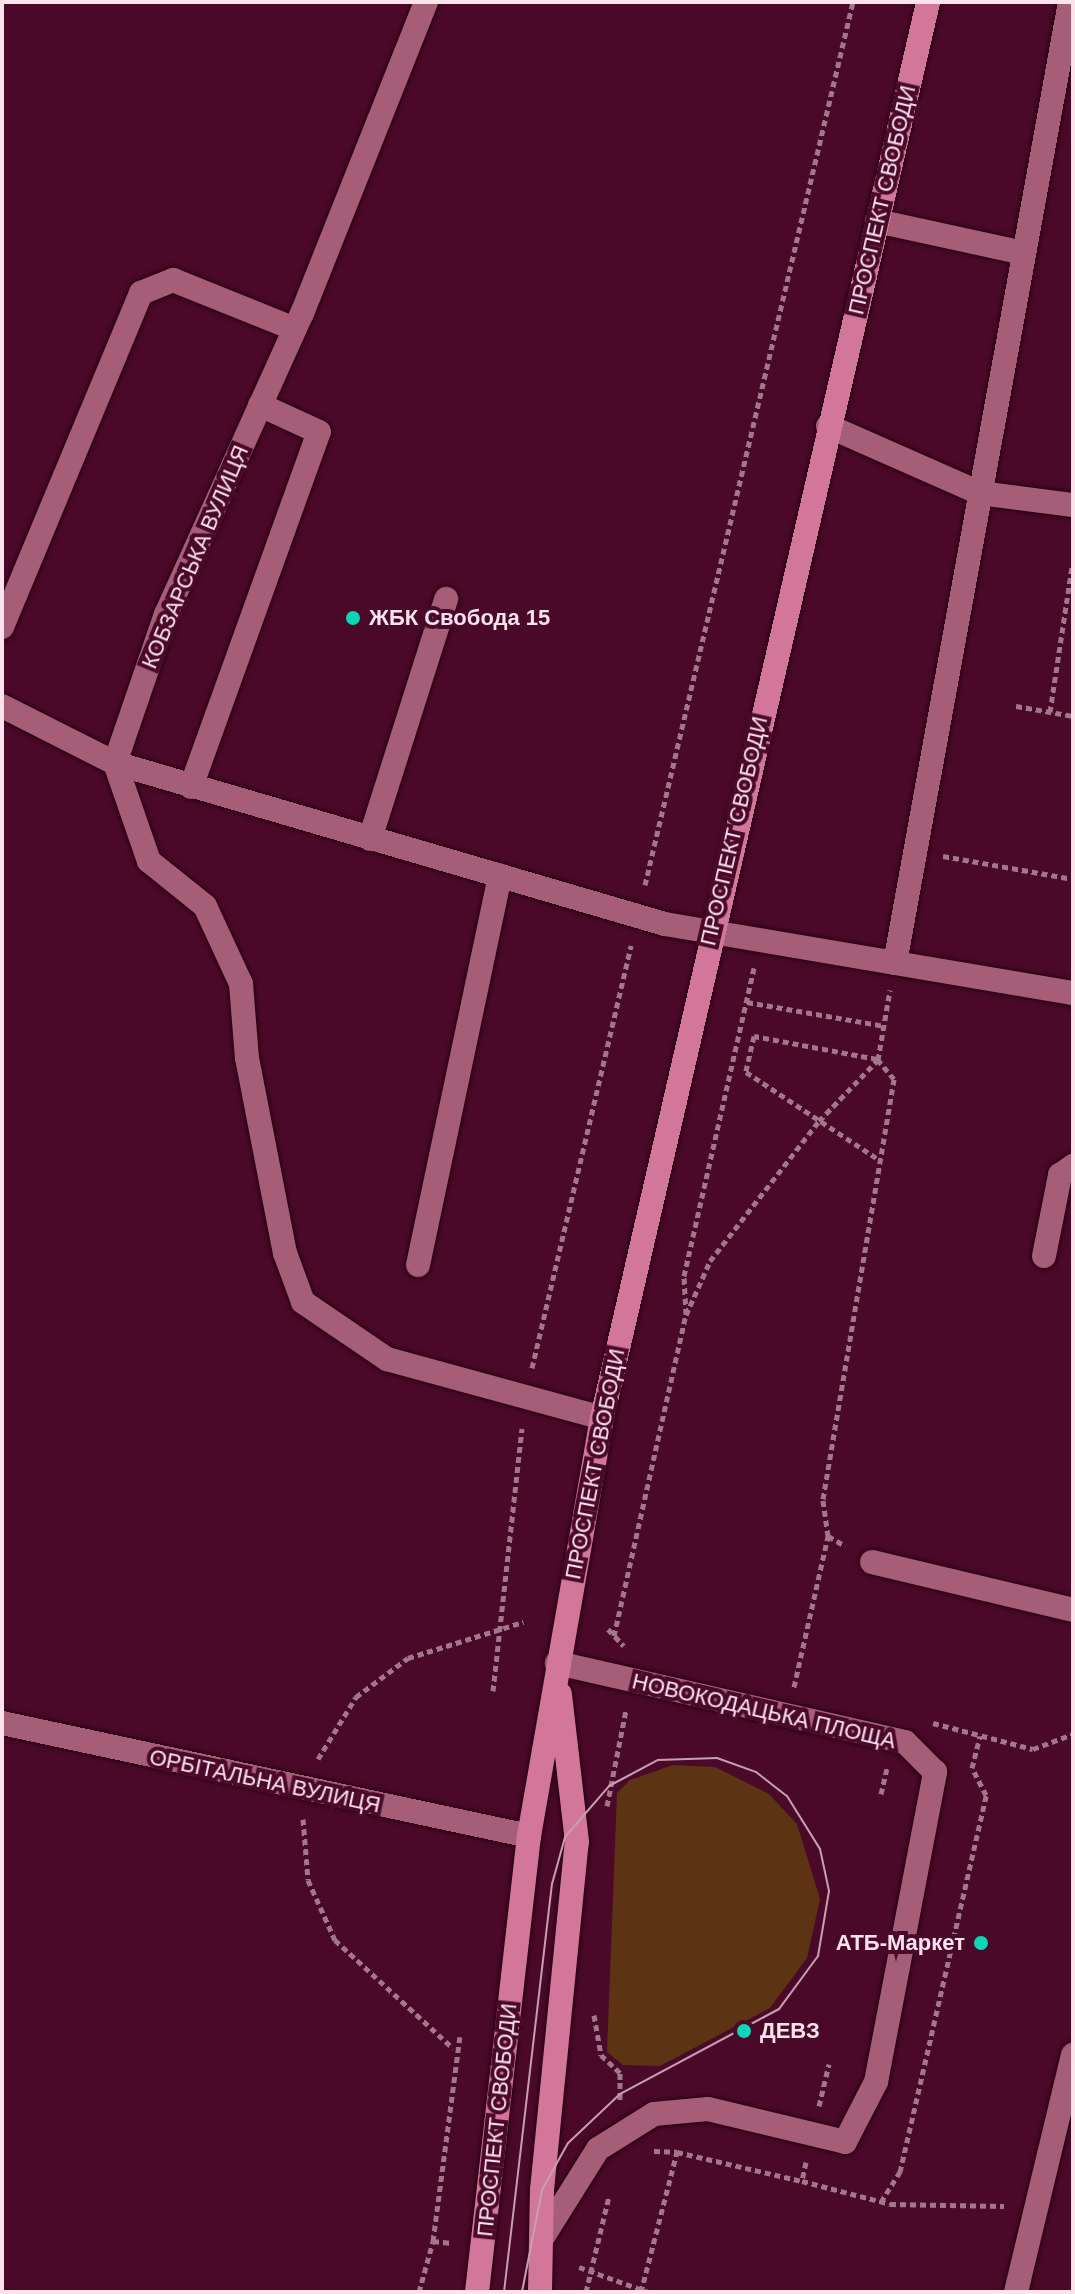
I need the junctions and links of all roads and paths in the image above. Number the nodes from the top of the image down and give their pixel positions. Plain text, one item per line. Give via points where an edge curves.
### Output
1 (426, 2) edge
2 (853, 2) edge
3 (928, 2) edge
4 (1070, 16) edge
5 (877, 221) junction
6 (1024, 253) junction
7 (295, 329) junction
8 (260, 405) junction
9 (828, 426) junction
10 (980, 493) junction
11 (1073, 505) edge
12 (1072, 567) edge
13 (446, 599) dead end
14 (2, 627) edge
15 (2, 706) edge
16 (1016, 706) dead end
17 (1050, 712) junction
18 (1073, 716) edge
19 (115, 763) junction
20 (191, 787) junction
21 (370, 839) junction
22 (915, 851) junction
23 (500, 876) junction
24 (1073, 879) edge
25 (638, 916) junction
26 (710, 930) junction
27 (761, 939) junction
28 (895, 963) junction
29 (1073, 993) edge
30 (746, 1002) junction
31 (884, 1026) junction
32 (878, 1060) junction
33 (819, 1121) junction
34 (878, 1159) junction
35 (1073, 1166) edge
36 (1044, 1256) dead end
37 (418, 1265) dead end
38 (686, 1315) junction
39 (525, 1397) junction
40 (602, 1418) junction
41 (828, 1536) dead end
42 (825, 1547) dead end
43 (872, 1562) dead end
44 (1073, 1610) edge
45 (614, 1636) dead end
46 (557, 1663) junction
47 (630, 1680) junction
48 (493, 1691) dead end
49 (809, 1691) dead end
50 (2, 1723) edge
51 (1073, 1734) edge
52 (980, 1736) dead end
53 (991, 1739) dead end
54 (607, 1817) dead end
55 (529, 1836) junction
56 (595, 2001) dead end
57 (460, 2037) dead end
58 (1073, 2055) edge
59 (620, 2136) junction
60 (645, 2150) dead end
61 (677, 2152) junction
62 (802, 2181) dead end
63 (881, 2202) dead end
64 (890, 2204) dead end
65 (1035, 2214) junction
66 (544, 2235) junction
67 (433, 2241) junction
68 (456, 2243) dead end
69 (579, 2267) dead end
70 (590, 2272) junction
71 (419, 2292) edge
72 (477, 2292) edge
73 (540, 2292) edge
74 (586, 2292) edge
75 (643, 2292) edge
76 (1016, 2292) edge

1 - 7 street, КОБЗАРСЬКА ВУЛИЦЯ
2 - 25 path
3 - 5 main road, ПРОСПЕКТ СВОБОДИ
4 - 6 street
5 - 6 street
5 - 9 main road, ПРОСПЕКТ СВОБОДИ
6 - 10 street
7 - 8 street, КОБЗАРСЬКА ВУЛИЦЯ
7 - 14 street via 173,280 141,293
8 - 19 street, КОБЗАРСЬКА ВУЛИЦЯ via 166,614
8 - 20 street via 319,432
9 - 10 street
9 - 26 main road, ПРОСПЕКТ СВОБОДИ
10 - 11 street
10 - 22 street
12 - 17 path
13 - 21 street
15 - 19 street
16 - 17 path
17 - 18 path
19 - 20 street
19 - 39 street via 149,861 205,906 241,984 249,1073 285,1253 303,1302 387,1359
20 - 21 street
21 - 23 street
22 - 24 path
22 - 28 street
23 - 25 street
23 - 37 street
25 - 26 street
25 - 39 path
26 - 27 street
26 - 40 main road, ПРОСПЕКТ СВОБОДИ
27 - 28 street
27 - 30 path
28 - 29 street
28 - 31 path
30 - 31 path
30 - 38 path via 684,1276
31 - 32 path
32 - 33 path
32 - 33 path via 754,1036 746,1072
32 - 34 path via 894,1079
33 - 34 path
33 - 38 path via 710,1261
34 - 41 path via 823,1499
35 - 36 street via 1060,1175
38 - 45 path
39 - 40 street
39 - 48 path
40 - 46 main road, ПРОСПЕКТ СВОБОДИ
42 - 49 path via 794,1687
43 - 44 street
46 - 47 street, НОВОКОДАЦЬКА ПЛОЩА
46 - 55 main road, ПРОСПЕКТ СВОБОДИ
46 - 66 main road, ПРОСПЕКТ СВОБОДИ via 577,1842 542,2190
47 - 54 path
47 - 59 street, НОВОКОДАЦЬКА ПЛОЩА via 905,1742 935,1772 876,2082 845,2142 708,2109 654,2114
50 - 55 street, ОРБІТАЛЬНА ВУЛИЦЯ
51 - 53 path via 1033,1749
52 - 63 path via 972,1768 986,1795 900,2172
55 - 72 main road, ПРОСПЕКТ СВОБОДИ
56 - 59 path via 601,2055 620,2073
57 - 67 path
58 - 65 street
59 - 66 street, НОВОКОДАЦЬКА ПЛОЩА via 598,2149
59 - 70 path via 620,2169
60 - 61 path
61 - 62 path
61 - 75 path
64 - 65 path via 986,2201
65 - 76 street
66 - 73 main road, ПРОСПЕКТ СВОБОДИ
67 - 68 path
67 - 71 path
69 - 70 path
70 - 74 path
70 - 75 path

